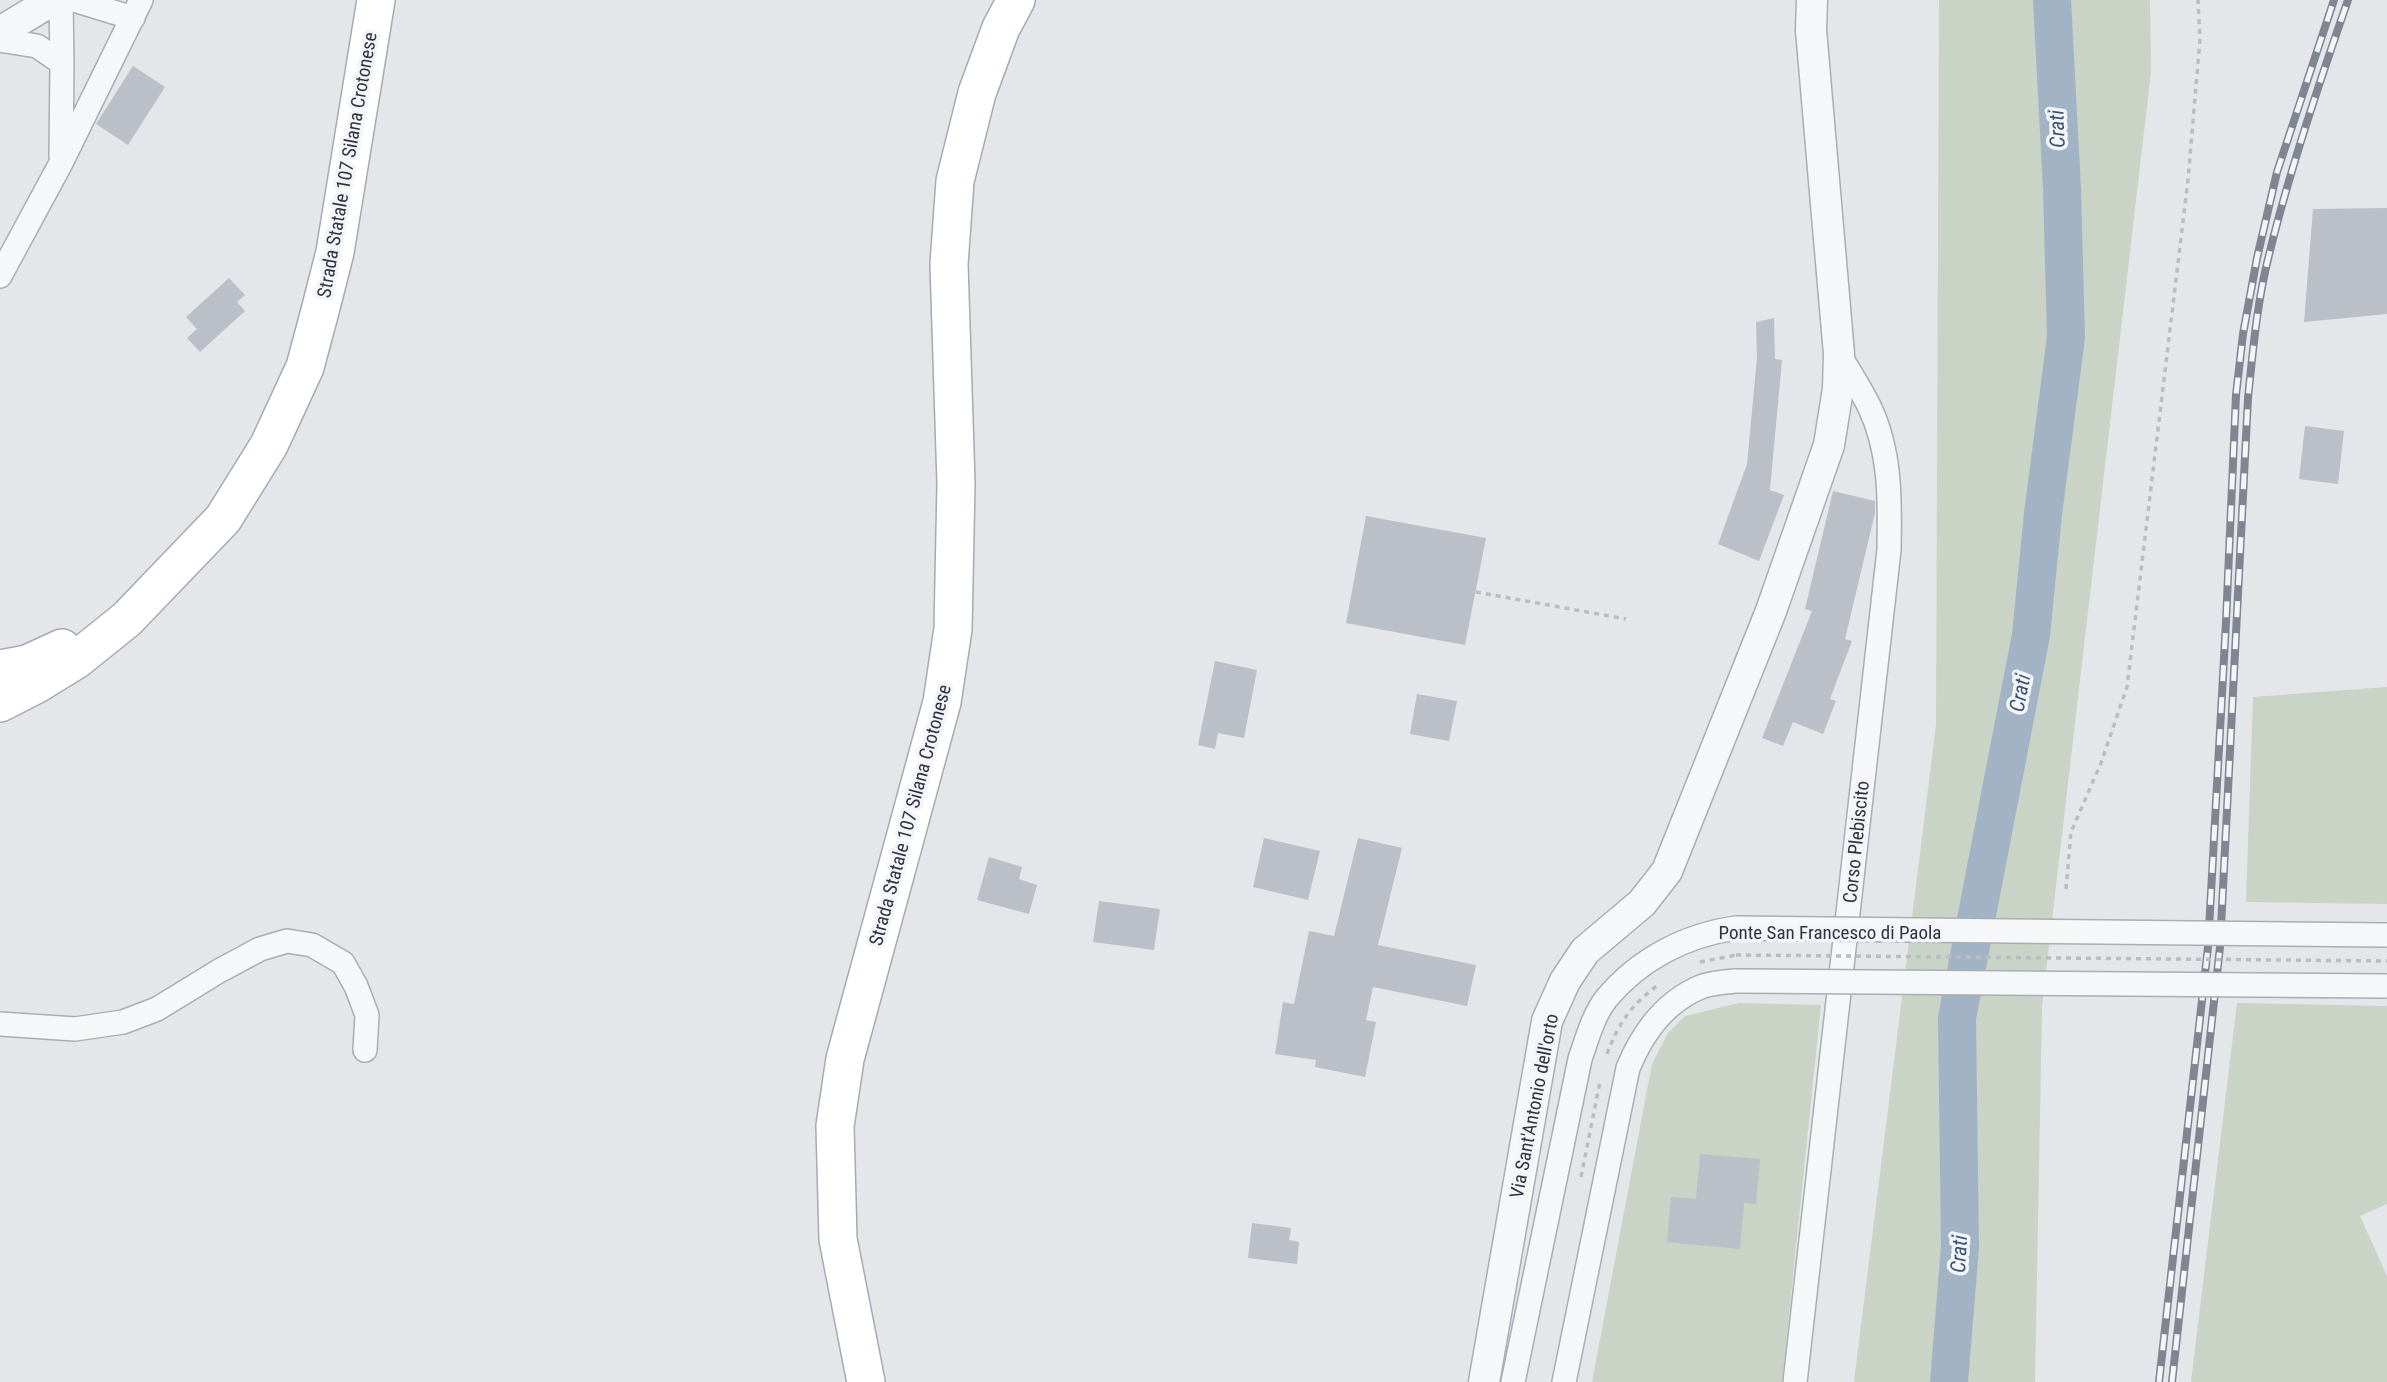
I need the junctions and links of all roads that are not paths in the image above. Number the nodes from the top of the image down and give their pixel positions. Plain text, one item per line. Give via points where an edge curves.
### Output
1 (53, 0) edge
2 (61, 0) edge
3 (74, 0) edge
4 (376, 0) edge
5 (1016, 0) edge
6 (1812, 0) edge
7 (1827, 0) edge
8 (137, 9) edge
9 (1811, 30) junction
10 (0, 32) edge
11 (0, 40) edge
12 (62, 63) junction
13 (61, 163) junction
14 (0, 276) edge
15 (1839, 354) junction
16 (127, 619) junction
17 (0, 669) edge
18 (0, 703) edge
19 (2387, 935) edge
20 (2387, 986) edge
21 (0, 1024) edge
22 (365, 1050) dead end
23 (866, 1382) edge
24 (1484, 1382) edge
25 (1513, 1382) edge
26 (1564, 1382) edge
27 (1795, 1382) edge

1 - 10 street
2 - 12 street
3 - 8 street
4 - 16 main road, Strada Statale 107 Silana Crotonese via 335,252 305,367 269,445 223,519
5 - 23 main road, Strada Statale 107 Silana Crotonese via 977,93 955,181 949,264 956,483 953,616 942,702 845,1059 835,1126 838,1239
6 - 9 street, Via Sant'Antonio dell'orto
7 - 9 street
8 - 13 street
9 - 15 street, Via Sant'Antonio dell'orto
11 - 12 street via 37,46
12 - 13 street
13 - 14 street
15 - 24 street, Via Sant'Antonio dell'orto via 1829,445 1771,611 1667,871 1642,902 1586,950 1564,981 1547,1021
15 - 27 street, Corso Plebiscito via 1870,408 1883,446 1891,498 1889,550
16 - 17 main road via 27,664
16 - 18 main road, Strada Statale 107 Silana Crotonese via 76,660
19 - 25 street, Ponte San Francesco di Paola, bridge via 1736,928 1679,943 1628,977 1605,1000 1592,1025 1580,1059
20 - 26 street, bridge via 1735,981 1704,986 1658,1017 1639,1042 1628,1068
21 - 22 street via 75,1029 123,1022 157,1009 260,949 287,941 312,945 343,963 367,1015

